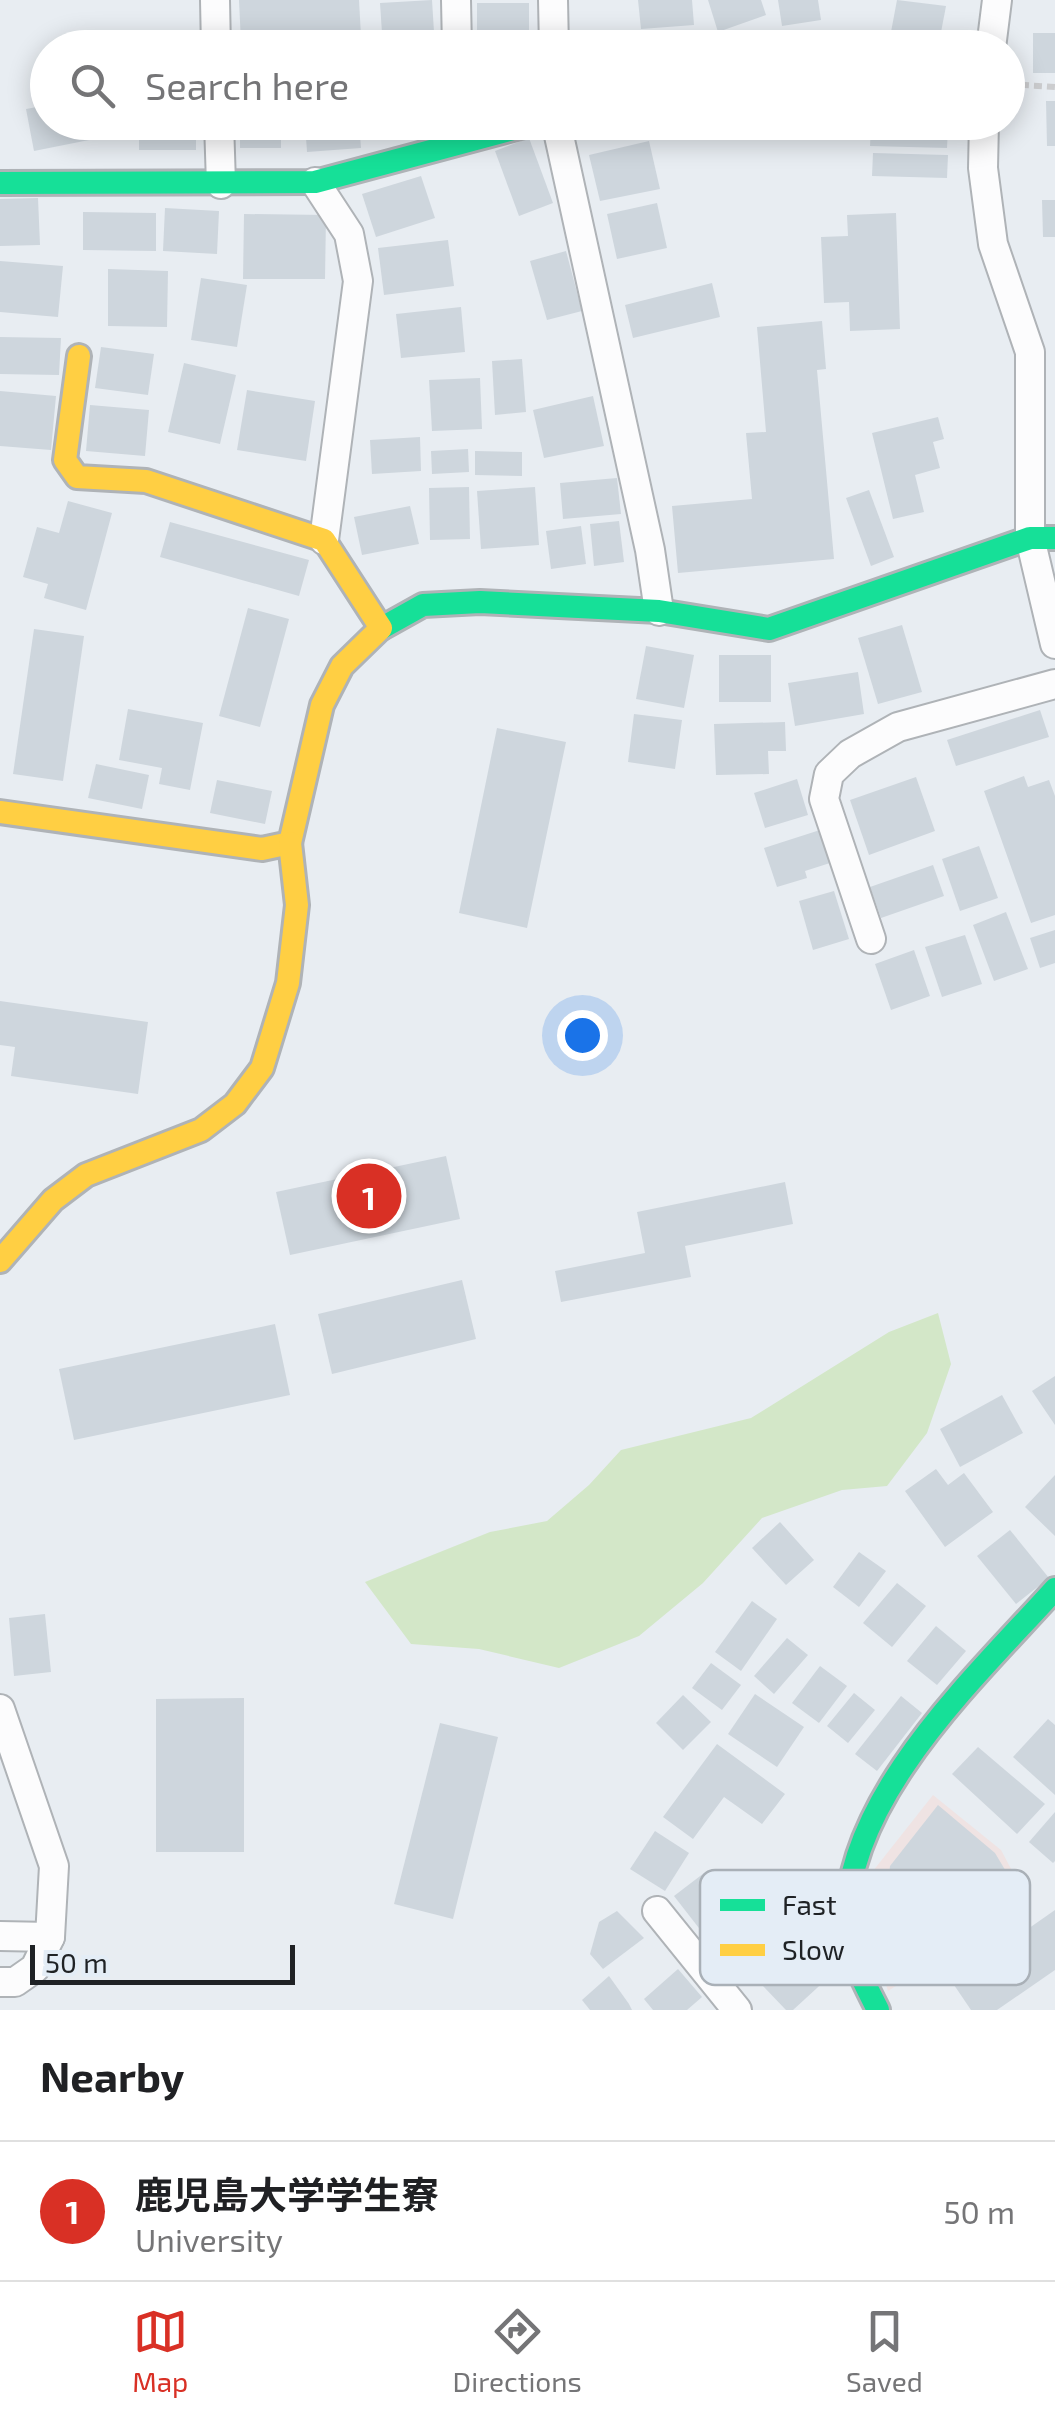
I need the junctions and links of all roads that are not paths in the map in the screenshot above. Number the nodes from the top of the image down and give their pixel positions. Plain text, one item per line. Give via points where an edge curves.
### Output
1 (214, 0) edge
2 (456, 0) edge
3 (554, 0) edge
4 (997, 0) edge
5 (215, 30) edge
6 (457, 30) edge
7 (554, 30) edge
8 (993, 30) edge
9 (220, 140) edge
10 (438, 140) edge
11 (560, 140) edge
12 (983, 140) edge
13 (315, 182) junction
14 (0, 183) edge
15 (221, 184) junction
16 (78, 356) dead end
17 (1042, 538) edge
18 (324, 540) junction
19 (659, 611) junction
20 (381, 628) junction
21 (1055, 644) edge
22 (1055, 684) edge
23 (0, 812) edge
24 (290, 842) junction
25 (871, 939) dead end
26 (0, 1262) edge
27 (1055, 1589) edge
28 (0, 1709) edge
29 (855, 1870) edge
30 (657, 1911) dead end
31 (0, 1936) edge
32 (50, 1937) junction
33 (700, 1964) edge
34 (0, 1982) edge
35 (717, 1985) edge
36 (737, 2010) edge

1 - 5 street
2 - 6 street
3 - 7 street
4 - 8 street
9 - 15 street
10 - 13 street
11 - 19 street
12 - 17 street via 992,244 1030,352
13 - 15 street
13 - 18 street via 349,234 358,281
14 - 15 street
16 - 18 street via 65,460 76,477 146,481
17 - 19 street via 770,629
17 - 21 street
18 - 20 street
19 - 20 street via 422,605
20 - 24 street via 342,666 322,705
22 - 25 street via 898,727 828,774 824,799
23 - 24 street via 262,849
24 - 26 street via 297,905 288,983 262,1068 202,1130 86,1175 52,1200
27 - 29 street via 911,1756 869,1822
28 - 32 street via 54,1866
30 - 33 street
31 - 32 street
32 - 34 street via 36,1968 16,1982
35 - 36 street

